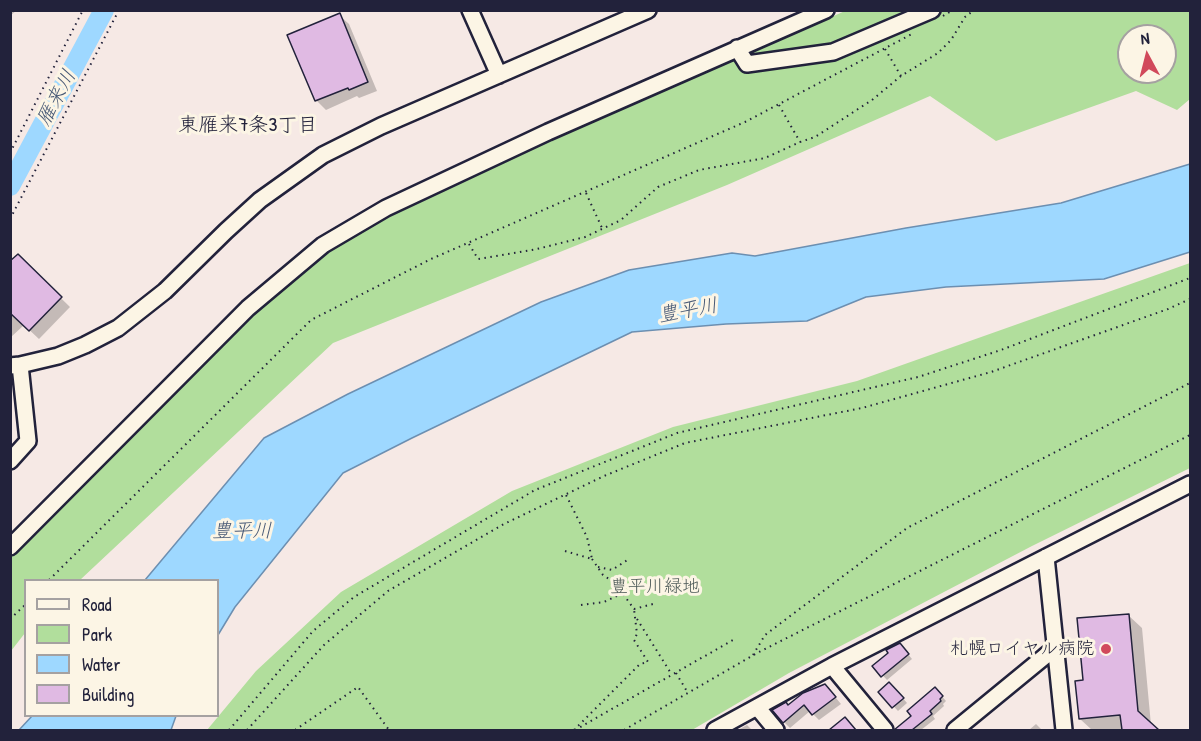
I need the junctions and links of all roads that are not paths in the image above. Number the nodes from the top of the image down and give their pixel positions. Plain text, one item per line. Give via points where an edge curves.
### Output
1 (470, 10) edge
2 (648, 10) edge
3 (826, 10) edge
4 (937, 13) edge
5 (737, 48) junction
6 (499, 75) junction
7 (15, 365) edge
8 (10, 461) edge
9 (1191, 484) edge
10 (10, 547) edge
11 (1046, 557) junction
12 (1055, 648) junction
13 (832, 666) junction
14 (757, 707) junction
15 (715, 730) edge
16 (776, 730) edge
17 (885, 730) edge
18 (955, 730) edge
19 (1064, 730) edge

1 - 6 street
2 - 6 street
3 - 5 street
4 - 5 street via 833,52 747,63
5 - 10 street via 386,208 323,245 248,308
6 - 7 street via 381,126 315,160 260,200 165,291 118,328 58,356
7 - 8 street via 28,441
9 - 11 street
11 - 12 street
11 - 13 street
12 - 18 street
12 - 19 street
13 - 14 street
13 - 17 street
14 - 15 street
14 - 16 street

